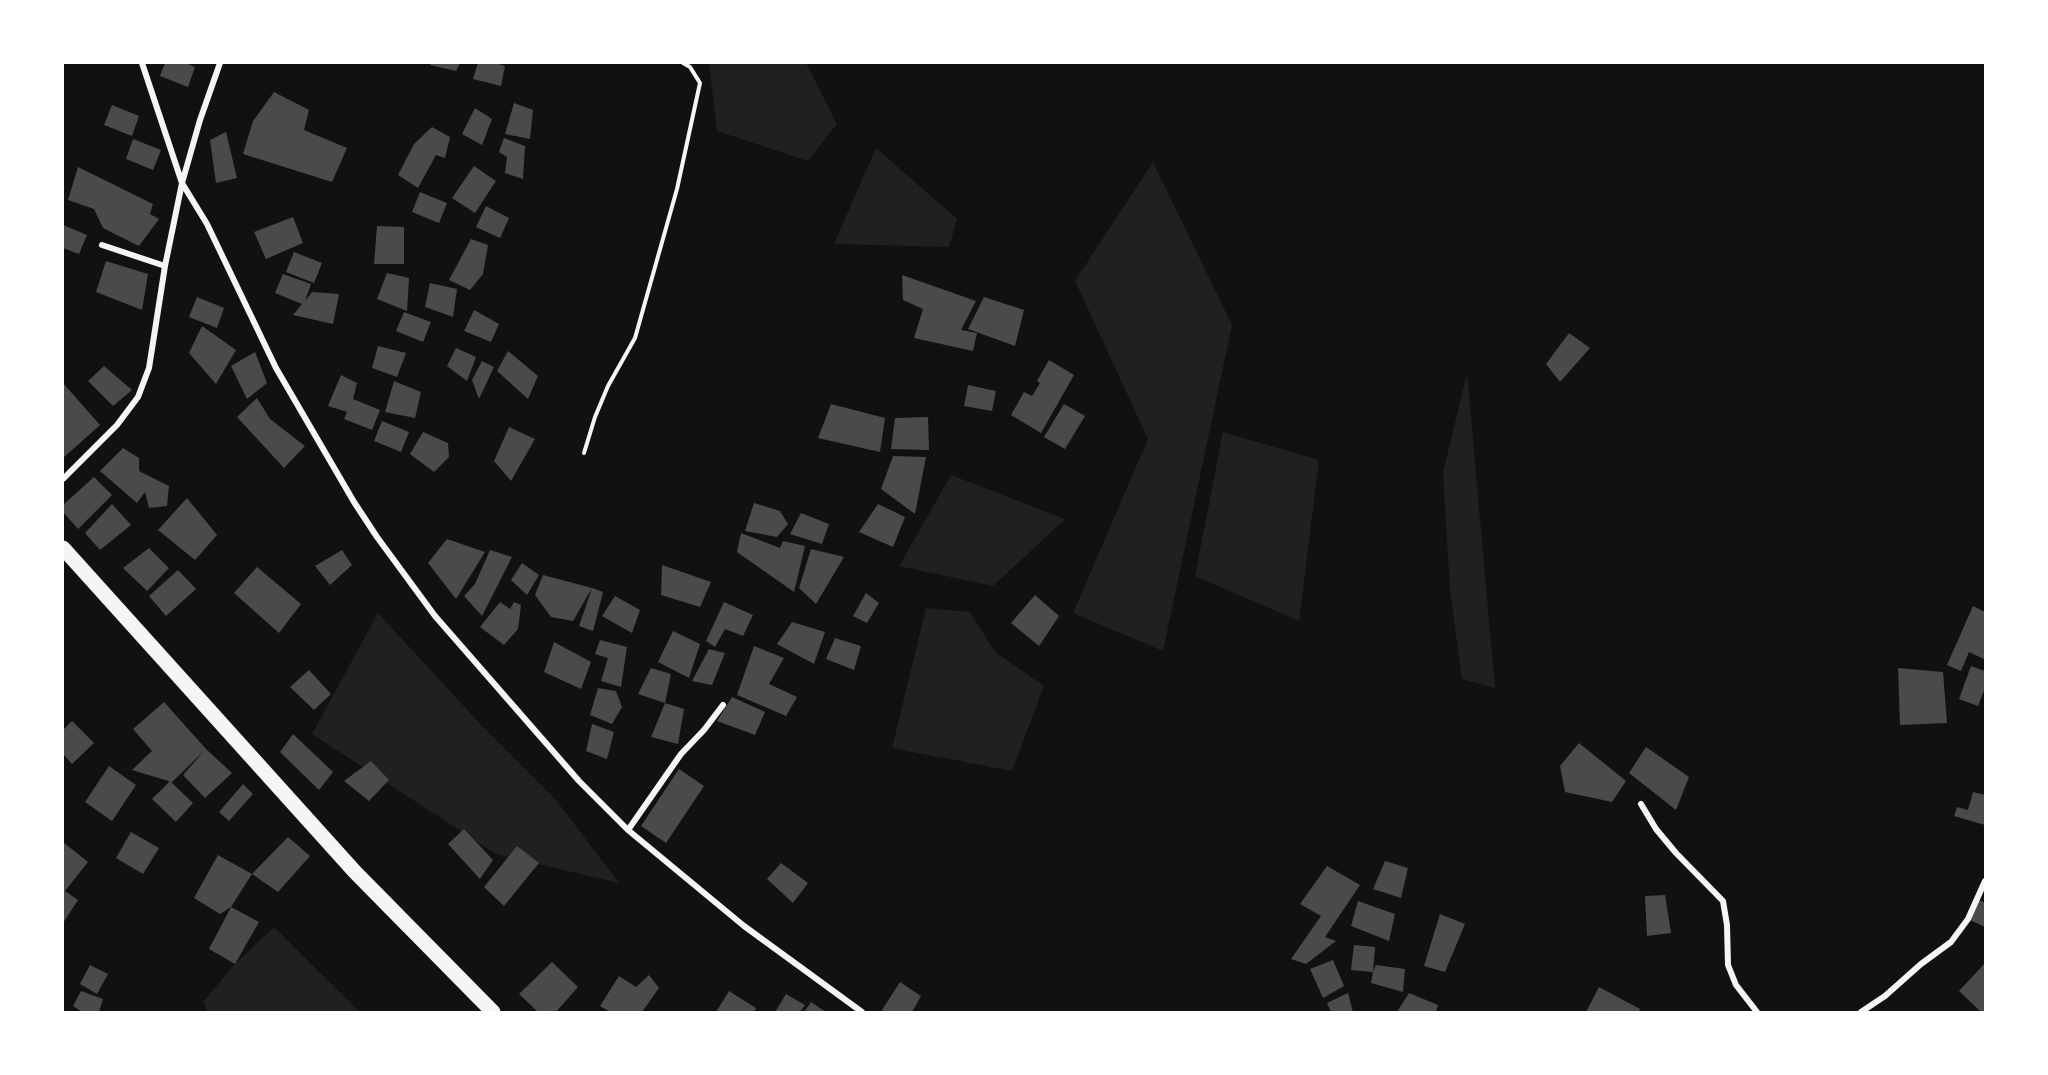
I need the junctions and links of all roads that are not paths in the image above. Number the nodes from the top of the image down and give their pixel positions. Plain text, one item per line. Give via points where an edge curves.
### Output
1 (142, 63) edge
2 (220, 63) edge
3 (182, 183) junction
4 (102, 245) dead end
5 (165, 267) junction
6 (63, 479) edge
7 (63, 548) edge
8 (723, 705) dead end
9 (1641, 804) dead end
10 (628, 830) junction
11 (1985, 880) edge
12 (493, 1012) edge
13 (862, 1012) edge
14 (1757, 1012) edge
15 (1861, 1012) edge

1 - 3 street
2 - 3 street
3 - 5 street
3 - 10 street via 207,224 276,368 377,537 435,616
4 - 5 street
5 - 6 street via 149,368 138,397 117,425
7 - 12 main road via 355,872
8 - 10 street via 681,754
9 - 14 street via 1676,853 1723,901 1728,965 1736,985
10 - 13 street via 744,926
11 - 15 street via 1968,919 1951,942

